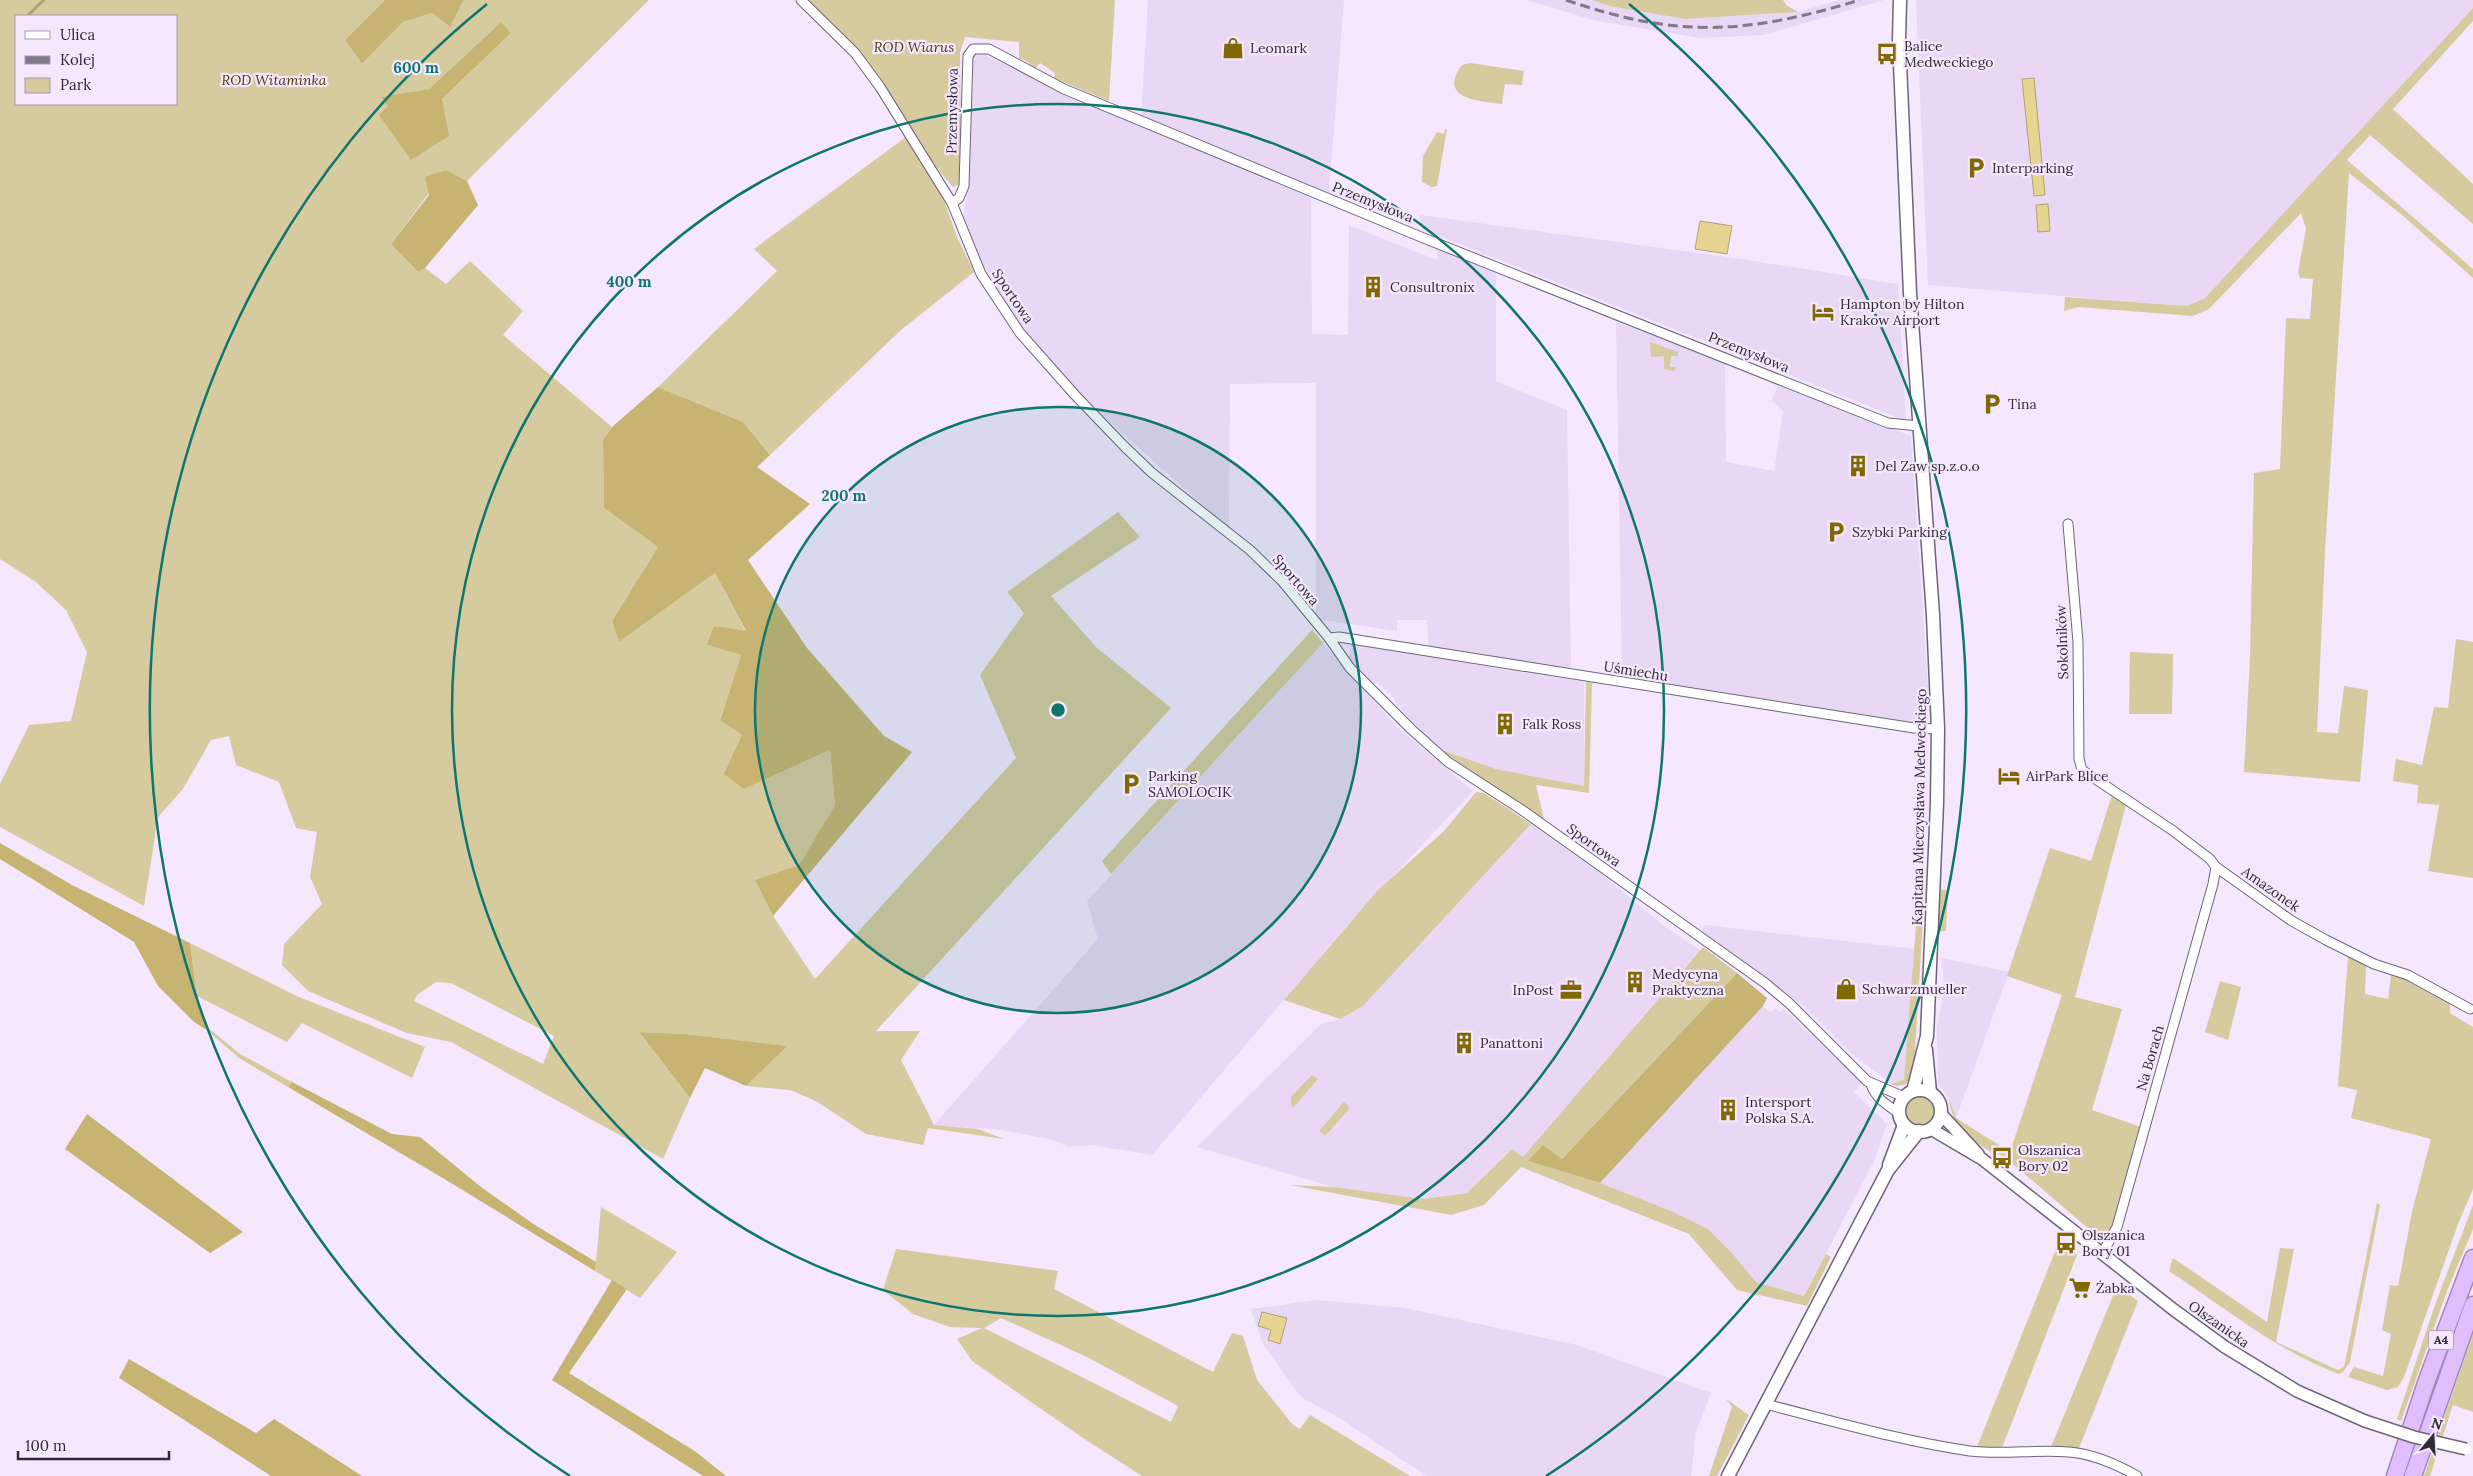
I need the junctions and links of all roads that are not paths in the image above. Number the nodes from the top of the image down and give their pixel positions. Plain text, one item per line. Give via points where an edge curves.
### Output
1 (801, 0) edge
2 (1900, 0) edge
3 (952, 203) junction
4 (1919, 426) junction
5 (2068, 524) dead end
6 (1330, 638) junction
7 (1938, 729) junction
8 (2079, 759) joint
9 (2216, 867) junction
10 (2470, 1009) dead end
11 (1925, 1045) junction
12 (1872, 1084) junction
13 (1930, 1092) junction
14 (1908, 1094) junction
15 (1941, 1114) junction
16 (1902, 1119) junction
17 (1925, 1130) junction
18 (1982, 1159) junction
19 (1888, 1170) junction
20 (2102, 1254) junction
21 (2473, 1258) edge
22 (2473, 1305) edge
23 (1765, 1404) junction
24 (2469, 1449) edge
25 (1728, 1476) edge
26 (2137, 1476) edge
27 (2395, 1476) edge
28 (2413, 1476) edge

1 - 3 street, Sportowa via 854,53 880,87
2 - 4 main road, Kapitana Mieczysława Medweckiego via 1910,293
3 - 4 street, Przemysłowa via 959,198 964,186 968,56 973,49 989,49 1064,89 1421,237 1888,423
3 - 6 street, Sportowa via 981,274 1020,333 1046,364 1150,472 1250,550 1282,581
4 - 7 main road, Kapitana Mieczysława Medweckiego via 1934,624
5 - 8 street, Sokolników via 2078,642
6 - 7 street, Uśmiechu via 1914,728
6 - 12 street, Sportowa via 1350,668 1448,762 1529,815 1764,983 1790,1003
7 - 11 main road, Kapitana Mieczysława Medweckiego
8 - 9 street, Amazonek via 2082,770 2172,830
9 - 10 street, Amazonek via 2292,921 2374,964 2408,975
9 - 20 street, Na Borach via 2117,1227
11 - 13 main road, Kapitana Mieczysława Medweckiego
11 - 14 main road, Kapitana Mieczysława Medweckiego
12 - 14 street, Sportowa
12 - 16 street, Sportowa via 1874,1093
13 - 14 main road
13 - 15 main road via 1939,1102
14 - 16 main road
15 - 17 main road
15 - 18 street, Olszanicka
16 - 17 main road
16 - 19 main road
17 - 18 street, Olszanicka
17 - 19 main road
18 - 20 street, Olszanicka
19 - 23 main road
20 - 24 street, Olszanicka, bridge via 2193,1325 2254,1366 2310,1397 2365,1421 2431,1442
21 - 27 highway, A4
22 - 28 highway, A4
23 - 25 main road
23 - 26 street via 1905,1440 1953,1448 2070,1452 2119,1466

